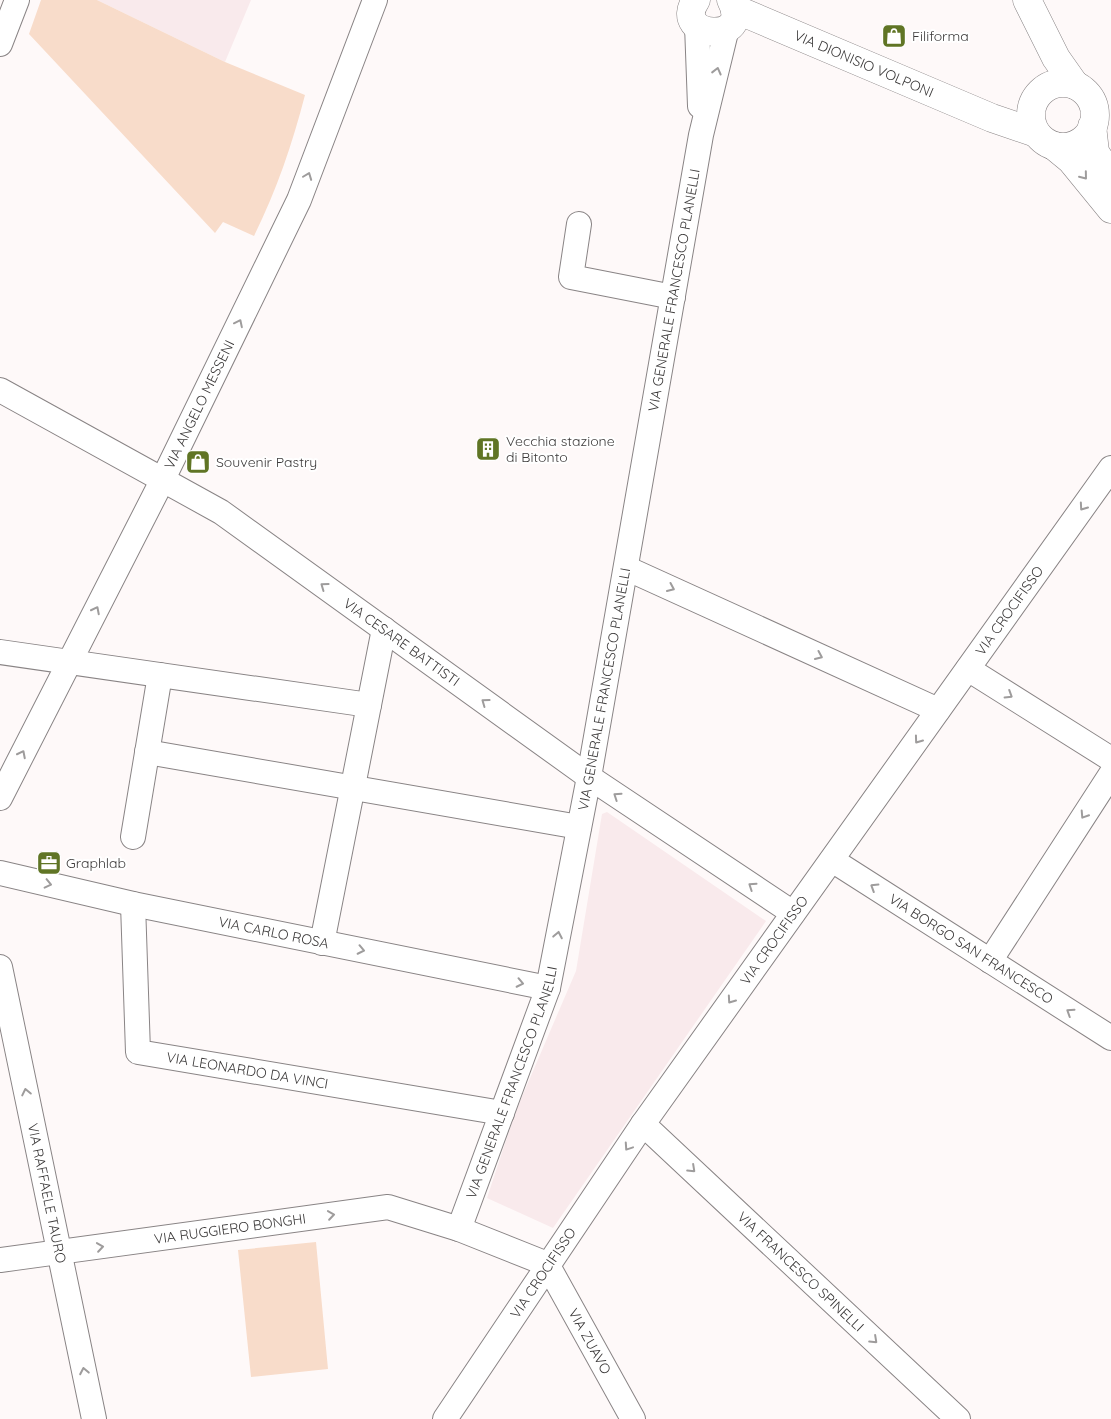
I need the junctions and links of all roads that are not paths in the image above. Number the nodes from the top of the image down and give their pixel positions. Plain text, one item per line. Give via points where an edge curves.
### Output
1 (17, 0) edge
2 (375, 0) edge
3 (694, 7) edge
4 (1032, 10) edge
5 (731, 12) edge
6 (0, 44) edge
7 (1075, 85) junction
8 (1041, 92) junction
9 (992, 118) junction
10 (1092, 126) junction
11 (701, 135) junction
12 (1045, 139) junction
13 (1111, 178) edge
14 (1111, 209) edge
15 (579, 224) dead end
16 (673, 297) junction
17 (0, 390) edge
18 (1111, 468) edge
19 (163, 479) junction
20 (626, 568) junction
21 (384, 629) junction
22 (0, 652) edge
23 (70, 662) junction
24 (968, 669) junction
25 (160, 675) junction
26 (370, 706) junction
27 (938, 710) junction
28 (147, 752) junction
29 (1111, 759) edge
30 (1111, 774) edge
31 (589, 777) junction
32 (353, 788) junction
33 (0, 798) edge
34 (579, 827) junction
35 (134, 837) dead end
36 (832, 860) junction
37 (0, 874) edge
38 (133, 904) junction
39 (793, 913) junction
40 (322, 942) junction
41 (990, 961) junction
42 (0, 966) edge
43 (548, 988) junction
44 (1111, 1038) edge
45 (502, 1113) junction
46 (643, 1124) junction
47 (459, 1229) junction
48 (60, 1252) junction
49 (0, 1260) edge
50 (547, 1264) junction
51 (94, 1419) edge
52 (445, 1419) edge
53 (633, 1419) edge
54 (958, 1419) edge

1 - 6 street
19 -> 2 street, VIA ANGELO MESSENI via 299,200
3 - 5 street via 708,32 721,32
3 - 11 street, VIA GENERALE FRANCESCO PLANELLI
4 - 7 street via 1062,68
4 - 8 street via 1044,68
5 - 9 street, VIA DIONISIO VOLPONI
11 -> 5 street, VIA GENERALE FRANCESCO PLANELLI
7 - 8 street via 1064,83
7 - 10 street via 1089,96 1094,106
8 - 9 street via 1024,107
8 - 12 street via 1032,106 1030,117
9 - 12 street, VIA DIONISIO VOLPONI
10 - 12 street via 1078,143 1067,146
10 - 13 street via 1095,152
11 - 16 street, VIA GENERALE FRANCESCO PLANELLI
12 -> 14 street via 1071,160
15 - 16 street via 571,277
16 - 20 street, VIA GENERALE FRANCESCO PLANELLI
17 - 19 street, VIA CESARE BATTISTI
18 -> 24 street, VIA CROCIFISSO
21 -> 19 street, VIA CESARE BATTISTI via 221,512
23 -> 19 street, VIA ANGELO MESSENI
20 -> 27 street
20 - 31 street, VIA GENERALE FRANCESCO PLANELLI
21 - 26 street
31 -> 21 street, VIA CESARE BATTISTI
22 - 23 street
23 - 25 street
33 -> 23 street, VIA ANGELO MESSENI
24 - 27 street, VIA CROCIFISSO
24 -> 29 street
25 - 26 street
25 - 28 street
26 - 32 street
27 -> 36 street, VIA CROCIFISSO
28 - 32 street
28 - 35 street
30 -> 41 street
31 - 34 street, VIA GENERALE FRANCESCO PLANELLI
39 -> 31 street, VIA CESARE BATTISTI
32 - 34 street
32 - 40 street
43 -> 34 street, VIA GENERALE FRANCESCO PLANELLI
36 - 39 street, VIA CROCIFISSO
41 -> 36 street, VIA BORGO SAN FRANCESCO
37 -> 38 street, VIA CARLO ROSA
38 - 40 street, VIA CARLO ROSA
38 - 45 street, VIA LEONARDO DA VINCI via 138,1052
39 -> 46 street, VIA CROCIFISSO
40 -> 43 street, VIA CARLO ROSA
44 -> 41 street, VIA BORGO SAN FRANCESCO
48 -> 42 street, VIA RAFFAELE TAURO
43 - 45 street, VIA GENERALE FRANCESCO PLANELLI
45 - 47 street, VIA GENERALE FRANCESCO PLANELLI
46 -> 50 street, VIA CROCIFISSO
46 -> 54 street, VIA FRANCESCO SPINELLI
48 -> 47 street, VIA RUGGIERO BONGHI via 388,1207
47 - 50 street, VIA RUGGIERO BONGHI
48 - 49 street, VIA RUGGIERO BONGHI
51 -> 48 street, VIA RAFFAELE TAURO
50 - 52 street, VIA CROCIFISSO
50 - 53 street, VIA ZUAVO

